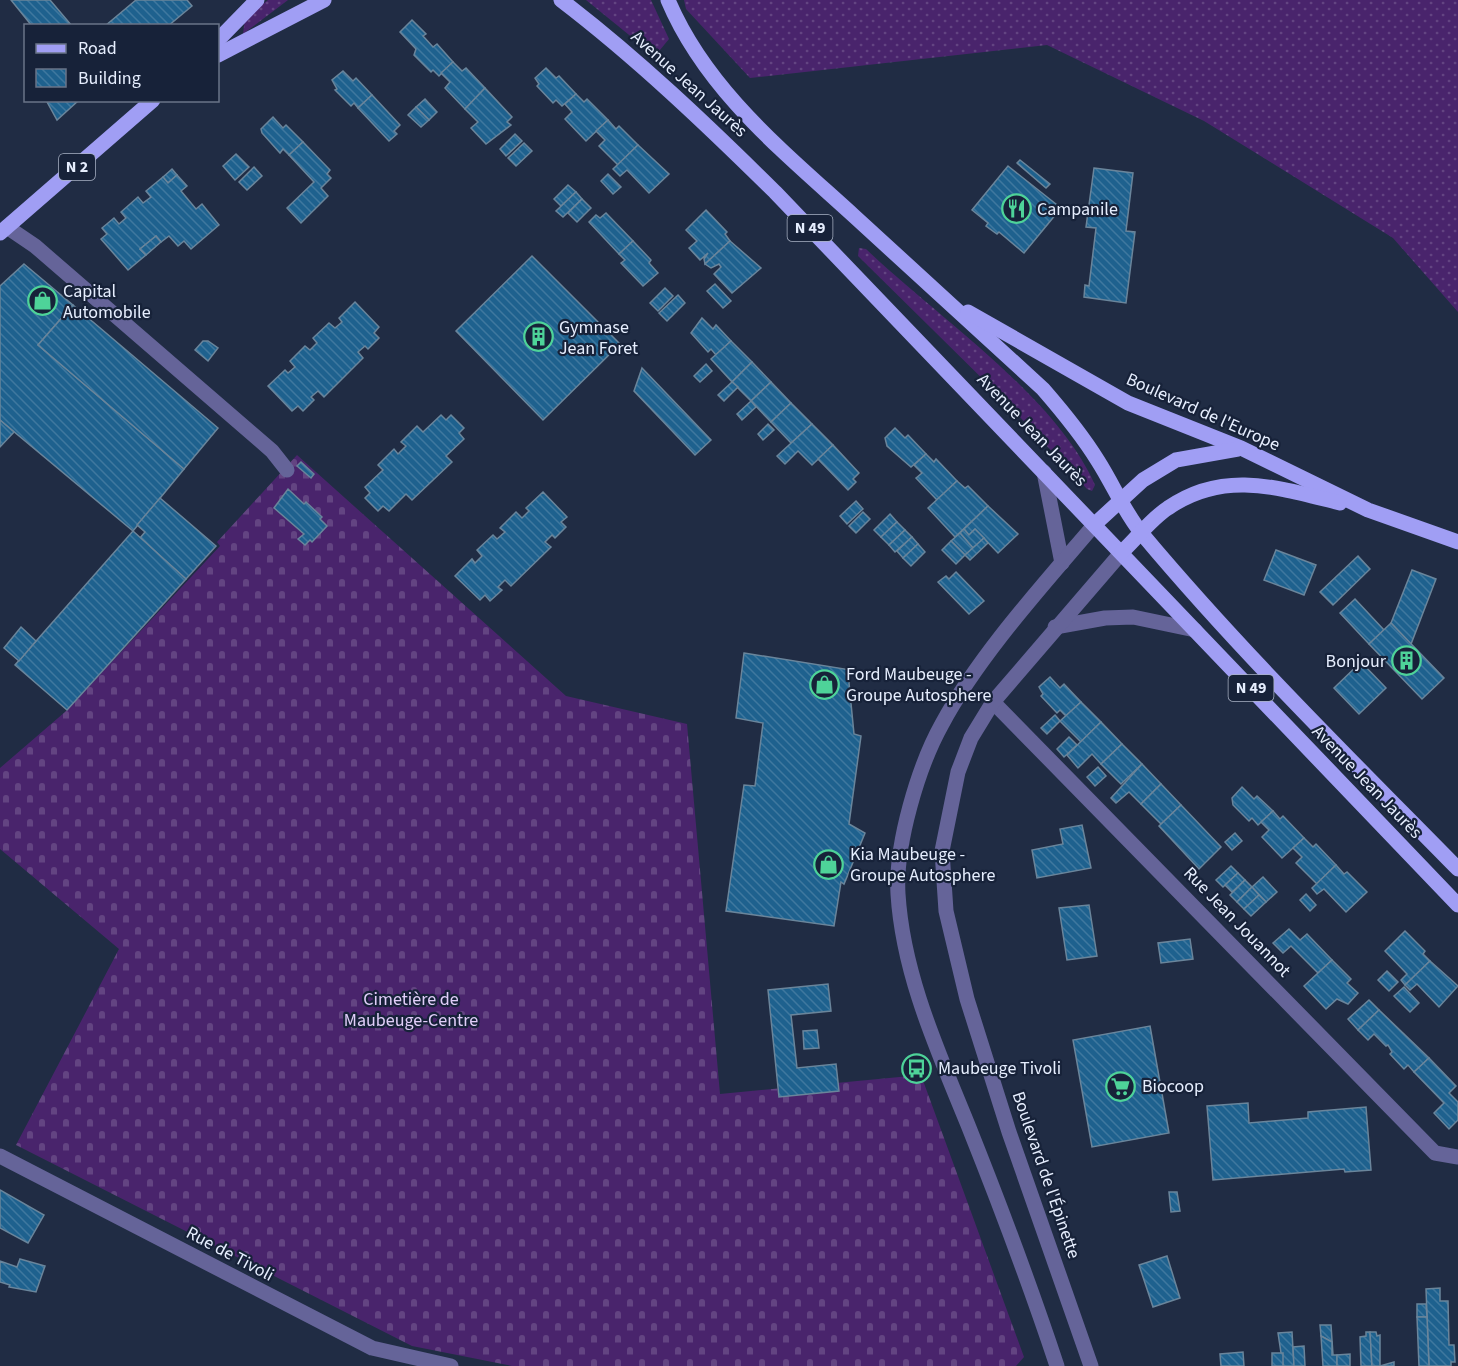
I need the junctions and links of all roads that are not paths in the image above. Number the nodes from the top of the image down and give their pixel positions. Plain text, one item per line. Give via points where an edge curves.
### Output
1 (257, 0) edge
2 (324, 0) edge
3 (561, 0) edge
4 (668, 0) edge
5 (219, 39) edge
6 (219, 54) edge
7 (151, 102) edge
8 (3, 230) edge
9 (942, 297) junction
10 (1241, 448) junction
11 (287, 470) dead end
12 (1044, 472) junction
13 (1119, 500) junction
14 (1368, 510) junction
15 (1095, 524) junction
16 (1142, 533) junction
17 (1458, 542) edge
18 (1122, 552) junction
19 (1062, 563) junction
20 (1055, 627) junction
21 (1195, 630) junction
22 (993, 702) junction
23 (1458, 869) edge
24 (1458, 905) edge
25 (0, 1156) edge
26 (1458, 1157) edge
27 (1055, 1359) edge
28 (451, 1366) edge
29 (1043, 1366) edge
30 (1091, 1366) edge

1 - 5 main road
2 - 6 main road
3 - 12 main road, Avenue Jean Jaurès / N 49 via 711,129
4 - 9 main road, Avenue Jean Jaurès / N 49 via 703,65 764,134
7 - 8 main road, N 2
8 - 11 street via 34,246 237,420
9 - 10 main road, Boulevard de l'Europe via 1128,403
9 - 13 main road, Avenue Jean Jaurès / N 49 via 1043,389 1077,428
10 - 13 main road via 1176,460
10 - 14 main road, Boulevard de l'Europe
12 - 15 main road, Avenue Jean Jaurès / N 49
12 - 19 street
13 - 15 main road
13 - 16 main road, Avenue Jean Jaurès / N 49
14 - 16 main road via 1285,489 1238,483 1186,496
14 - 17 main road, Boulevard de l'Europe
15 - 18 main road, Avenue Jean Jaurès / N 49
15 - 19 street
16 - 18 main road
16 - 23 main road, Avenue Jean Jaurès / N 49 via 1279,686
18 - 20 street, Boulevard de l'Épinette
18 - 21 main road, Avenue Jean Jaurès / N 49
19 - 27 street via 973,674 941,725 916,786 903,844 898,892 906,950 924,1013
20 - 21 street via 1133,616
20 - 22 street, Boulevard de l'Épinette
21 - 24 main road, Avenue Jean Jaurès / N 49
22 - 26 street, Rue Jean Jouannot via 1435,1153
22 - 30 street, Boulevard de l'Épinette via 970,738 958,772 942,851 946,910 967,999 1009,1132
25 - 28 street, Rue de Tivoli via 372,1348
27 - 29 street

